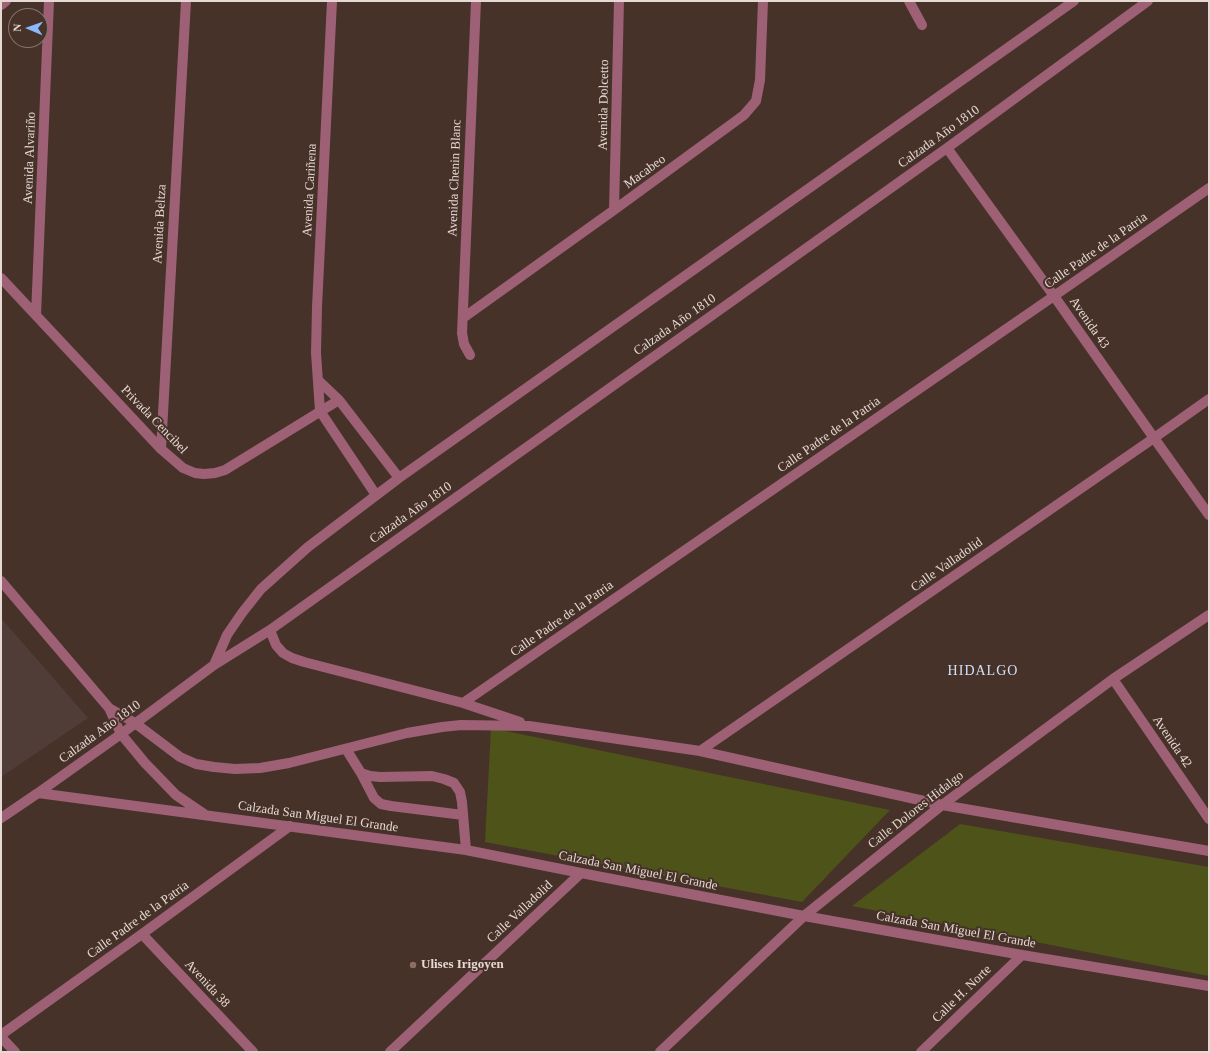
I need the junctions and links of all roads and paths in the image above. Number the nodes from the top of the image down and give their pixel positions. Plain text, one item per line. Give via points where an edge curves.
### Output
1 (6, 1) edge
2 (49, 1) edge
3 (186, 1) edge
4 (332, 1) edge
5 (476, 1) edge
6 (620, 1) edge
7 (763, 1) edge
8 (909, 1) edge
9 (1074, 1) edge
10 (1148, 1) edge
11 (1, 5) edge
12 (1133, 5) edge
13 (922, 24) dead end
14 (947, 148) junction
15 (1209, 188) edge
16 (614, 210) junction
17 (1, 278) edge
18 (1054, 296) junction
19 (36, 315) junction
20 (463, 318) junction
21 (470, 355) dead end
22 (318, 380) junction
23 (1209, 399) edge
24 (339, 400) junction
25 (320, 411) junction
26 (1154, 438) junction
27 (161, 449) junction
28 (399, 478) junction
29 (376, 495) junction
30 (1209, 515) edge
31 (1, 581) edge
32 (1209, 615) edge
33 (270, 630) junction
34 (214, 665) junction
35 (1113, 679) junction
36 (463, 703) junction
37 (110, 708) junction
38 (136, 723) junction
39 (529, 726) junction
40 (121, 734) junction
41 (346, 749) junction
42 (700, 751) junction
43 (361, 773) junction
44 (38, 793) junction
45 (942, 805) junction
46 (206, 815) junction
47 (463, 815) junction
48 (1, 818) edge
49 (1209, 820) edge
50 (290, 826) junction
51 (466, 850) junction
52 (1209, 852) edge
53 (581, 873) junction
54 (804, 916) junction
55 (142, 934) junction
56 (1022, 956) junction
57 (1209, 986) edge
58 (1, 1036) edge
59 (15, 1052) edge
60 (253, 1052) edge
61 (390, 1052) edge
62 (660, 1052) edge
63 (921, 1052) edge

1 - 11 street
2 - 19 street, Avenida Alvariño
3 - 27 street, Avenida Beltza
4 - 22 street, Avenida Cariñena via 317,307
5 - 20 street, Avenida Chenin Blanc
6 - 16 street, Avenida Dolcetto
7 - 16 street, Macabeo via 760,80 756,102 744,115
8 - 13 street
9 - 28 street, Calzada Año 1810
10 - 12 street, Calzada Año 1810
12 - 14 street, Calzada Año 1810
14 - 18 street, Avenida 43
14 - 33 street, Calzada Año 1810
15 - 18 street, Calle Padre de la Patria
16 - 20 street, Macabeo
17 - 19 street, Privada Cencibel
18 - 26 street, Avenida 43
18 - 36 street, Calle Padre de la Patria
19 - 27 street, Privada Cencibel
20 - 21 street, Avenida Chenin Blanc via 464,344
22 - 24 street
22 - 25 street, Avenida Cariñena
23 - 26 street, Calle Valladolid
24 - 25 street, Privada Cencibel
24 - 28 street
25 - 27 street, Privada Cencibel via 226,470 215,473 195,473 184,468
25 - 29 street, Avenida Cariñena
26 - 30 street, Avenida 43
26 - 42 street, Calle Valladolid
28 - 29 street, Calzada Año 1810
29 - 34 street, Calzada Año 1810 via 308,547 261,589 227,635
31 - 37 street, Calzada San Miguel El Grande
32 - 35 street, Calle Dolores Hidalgo
33 - 34 street, Calzada Año 1810
33 - 36 street via 276,645 292,658
34 - 38 street, Calzada Año 1810
35 - 45 street, Calle Dolores Hidalgo
35 - 49 street, Avenida 42
36 - 39 street
37 - 38 street, Calzada San Miguel El Grande
37 - 40 street, Calzada San Miguel El Grande
38 - 40 street, Calzada Año 1810
38 - 41 street, Calzada San Miguel El Grande via 180,757 196,764 214,767 260,768
39 - 41 street, Calzada San Miguel El Grande via 442,727
39 - 42 street, Calzada San Miguel El Grande
40 - 44 street, Calzada Año 1810
40 - 46 street, Calzada San Miguel El Grande via 176,796
41 - 43 street
42 - 45 street, Calzada San Miguel El Grande
43 - 47 street via 374,798 381,804
43 - 47 street via 380,777 432,776 454,783 460,792
44 - 46 street
44 - 48 street, Calzada Año 1810
45 - 52 street, Calzada San Miguel El Grande
45 - 54 street, Calle Dolores Hidalgo
46 - 50 street, Calzada San Miguel El Grande
47 - 51 street
50 - 51 street, Calzada San Miguel El Grande
50 - 55 street, Calle Padre de la Patria
51 - 53 street, Calzada San Miguel El Grande
53 - 54 street, Calzada San Miguel El Grande
53 - 61 street, Calle Valladolid
54 - 56 street, Calzada San Miguel El Grande
54 - 62 street, Calle Dolores Hidalgo
55 - 58 street, Calle Padre de la Patria
55 - 60 street, Avenida 38
56 - 57 street, Calzada San Miguel El Grande
56 - 63 street, Calle H. Norte
58 - 59 street

